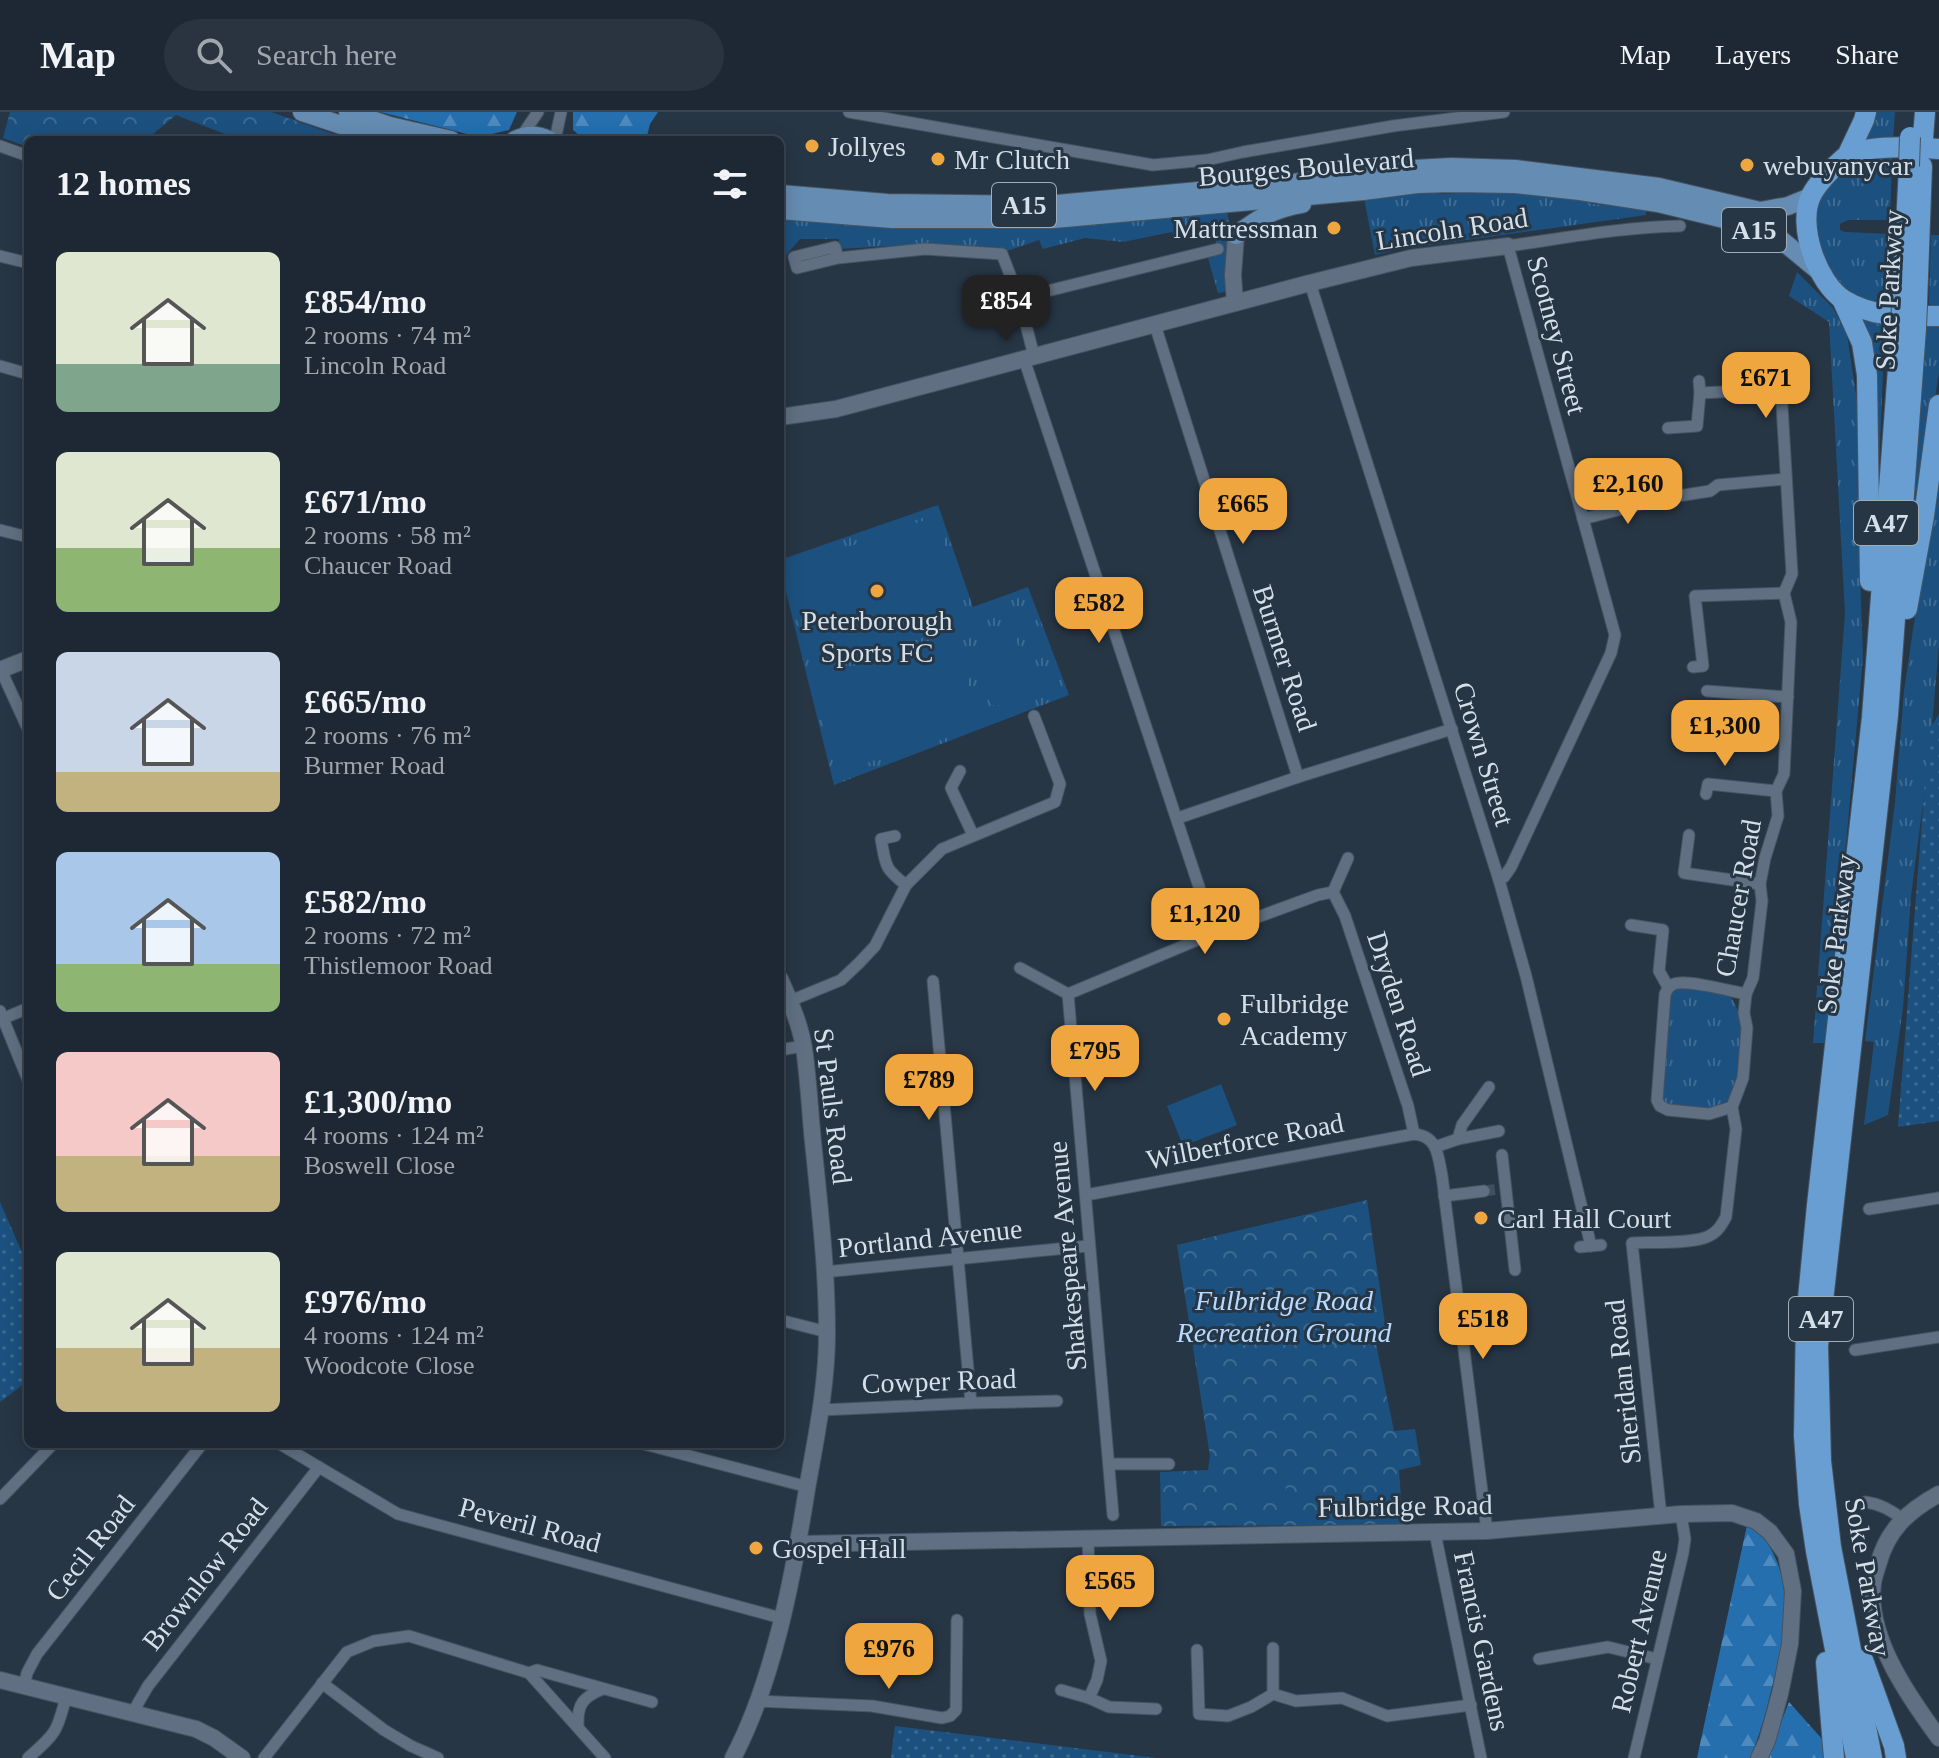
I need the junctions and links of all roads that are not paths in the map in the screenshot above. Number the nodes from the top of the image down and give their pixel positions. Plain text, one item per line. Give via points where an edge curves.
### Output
1 (302, 112) edge
2 (348, 112) edge
3 (538, 112) edge
4 (561, 112) edge
5 (849, 112) edge
6 (1504, 112) edge
7 (1866, 112) edge
8 (1911, 112) edge
9 (1925, 112) edge
10 (374, 136) edge
11 (434, 136) edge
12 (520, 136) edge
13 (556, 136) edge
14 (1924, 141) edge
15 (0, 146) edge
16 (24, 155) edge
17 (1847, 156) junction
18 (1452, 175) junction
19 (1416, 177) junction
20 (1267, 186) junction
21 (1363, 191) junction
22 (784, 194) edge
23 (1810, 197) junction
24 (1249, 201) junction
25 (784, 210) edge
26 (1680, 226) dead end
27 (1236, 235) junction
28 (1508, 246) junction
29 (1218, 249) dead end
30 (0, 256) edge
31 (838, 258) dead end
32 (24, 262) edge
33 (1820, 272) junction
34 (1310, 283) junction
35 (1019, 298) junction
36 (1842, 299) junction
37 (1235, 303) junction
38 (1939, 316) edge
39 (1155, 325) junction
40 (1029, 357) junction
41 (0, 366) edge
42 (1780, 372) dead end
43 (24, 373) edge
44 (1781, 389) junction
45 (1939, 405) edge
46 (784, 416) edge
47 (1668, 428) dead end
48 (1786, 479) junction
49 (1583, 519) junction
50 (0, 530) edge
51 (24, 536) edge
52 (1784, 593) junction
53 (24, 661) edge
54 (1693, 667) dead end
55 (0, 670) edge
56 (1715, 688) dead end
57 (1788, 697) junction
58 (1034, 716) dead end
59 (1880, 716) junction
60 (24, 721) edge
61 (1452, 729) junction
62 (960, 771) dead end
63 (1298, 777) junction
64 (1703, 787) dead end
65 (1776, 791) junction
66 (1178, 818) junction
67 (973, 835) junction
68 (1689, 835) dead end
69 (895, 836) dead end
70 (1348, 858) dead end
71 (1499, 880) junction
72 (1760, 884) junction
73 (906, 885) junction
74 (1333, 892) junction
75 (1210, 920) dead end
76 (1631, 925) dead end
77 (1020, 968) dead end
78 (933, 981) dead end
79 (1668, 987) junction
80 (784, 988) edge
81 (1068, 994) junction
82 (1746, 994) junction
83 (790, 1001) junction
84 (24, 1009) edge
85 (1, 1017) edge
86 (803, 1046) junction
87 (784, 1049) edge
88 (24, 1071) edge
89 (1489, 1087) dead end
90 (1732, 1107) junction
91 (1499, 1131) dead end
92 (1414, 1134) junction
93 (1458, 1139) junction
94 (1435, 1147) junction
95 (1502, 1155) dead end
96 (1484, 1191) tunnel mouth
97 (1086, 1195) junction
98 (1444, 1196) junction
99 (1939, 1198) edge
100 (1869, 1209) dead end
101 (1632, 1243) joint
102 (1088, 1246) junction
103 (1590, 1246) dead end
104 (959, 1259) junction
105 (1515, 1270) dead end
106 (824, 1272) junction
107 (784, 1321) edge
108 (827, 1332) junction
109 (1939, 1337) edge
110 (1855, 1350) dead end
111 (1057, 1401) dead end
112 (971, 1403) junction
113 (822, 1410) junction
114 (49, 1448) edge
115 (199, 1448) edge
116 (287, 1448) edge
117 (659, 1448) edge
118 (1109, 1464) junction
119 (1169, 1464) dead end
120 (319, 1467) junction
121 (808, 1487) junction
122 (1939, 1494) edge
123 (0, 1499) edge
124 (1865, 1502) dead end
125 (1681, 1514) junction
126 (1113, 1515) dead end
127 (1661, 1516) junction
128 (1903, 1519) junction
129 (1487, 1531) junction
130 (1435, 1533) junction
131 (1088, 1538) junction
132 (799, 1544) junction
133 (1816, 1551) junction
134 (1840, 1596) junction
135 (781, 1618) junction
136 (957, 1620) dead end
137 (1273, 1648) dead end
138 (1197, 1650) dead end
139 (1539, 1659) dead end
140 (1657, 1659) junction
141 (529, 1673) junction
142 (0, 1680) edge
143 (322, 1683) junction
144 (24, 1686) junction
145 (603, 1689) junction
146 (1061, 1690) dead end
147 (1273, 1694) junction
148 (66, 1697) junction
149 (1089, 1698) junction
150 (759, 1701) junction
151 (652, 1702) dead end
152 (1471, 1705) junction
153 (1156, 1709) dead end
154 (134, 1714) junction
155 (578, 1726) junction
156 (1939, 1738) edge
157 (225, 1753) edge
158 (28, 1758) edge
159 (242, 1758) edge
160 (264, 1758) edge
161 (438, 1758) edge
162 (605, 1758) edge
163 (733, 1758) edge
164 (1481, 1758) edge
165 (1634, 1758) edge
166 (1759, 1758) edge
167 (1834, 1758) edge
168 (1856, 1758) edge
169 (1872, 1758) edge
170 (1896, 1758) edge

1 - 10 main road
2 - 11 main road
3 - 12 street
4 - 13 street
5 - 6 street via 1153,165
7 - 17 highway
8 - 14 highway, Soke Parkway / A47
9 - 14 highway, Soke Parkway / A47
14 - 17 highway
14 - 59 highway, Soke Parkway / A47, bridge via 1916,166
15 - 16 street
17 - 23 highway
18 - 19 main road, Bourges Boulevard / A15
18 - 23 main road, Bourges Boulevard / A15 via 1515,169 1659,187 1760,211
18 - 33 main road, Bourges Boulevard / A15 via 1658,203 1724,219 1780,239
19 - 20 main road, Bourges Boulevard / A15
19 - 21 main road, Bourges Boulevard / A15
20 - 22 main road, Bourges Boulevard / A15 via 1046,205 887,203
20 - 24 main road
21 - 24 main road, Bourges Boulevard / A15
21 - 27 main road via 1288,207
23 - 33 highway via 1807,238
24 - 25 main road, Bourges Boulevard / A15 via 1054,219 892,219
24 - 27 main road
26 - 28 street, Lincoln Road
27 - 37 street
28 - 34 street, Lincoln Road via 1411,258
28 - 49 street, Scotney Street
29 - 35 street
30 - 32 street
31 - 35 street via 925,249 1002,254
33 - 36 highway
34 - 37 street, Lincoln Road
34 - 61 street, Crown Street
35 - 40 street
36 - 38 highway via 1875,314
36 - 59 highway, A47 via 1862,343 1867,375
37 - 39 street, Lincoln Road
39 - 40 street, Lincoln Road
39 - 63 street, Burmer Road
40 - 46 street, Lincoln Road via 836,409
40 - 66 street
41 - 43 street
42 - 44 street, Chaucer Road
44 - 47 street via 1700,387 1697,426
44 - 48 street, Chaucer Road
45 - 59 highway, A47 via 1924,516
48 - 49 street via 1718,485
48 - 52 street, Chaucer Road via 1792,574
49 - 71 street, Scotney Street via 1615,635 1611,653 1511,867
50 - 51 street
52 - 54 street via 1695,596 1703,666
52 - 57 street, Chaucer Road via 1791,622
53 - 55 street
55 - 60 street
56 - 57 street
57 - 65 street, Chaucer Road via 1784,774
58 - 67 street via 1060,784 1055,802
59 - 133 highway, Soke Parkway / A47 via 1806,1319 1804,1436
59 - 134 highway, Soke Parkway / A47 via 1818,1346 1821,1461
61 - 63 street
61 - 71 street, Crown Street
62 - 67 street via 951,788
63 - 66 street
64 - 65 street
65 - 72 street, Chaucer Road via 1778,816
66 - 75 street
67 - 73 street via 942,849
68 - 72 street via 1684,873
69 - 73 street via 881,839 884,856 888,871
70 - 74 street
71 - 103 street, Crown Street
72 - 82 street, Chaucer Road via 1755,967
73 - 83 street via 875,946 859,963 841,980
74 - 81 street via 1214,933
74 - 92 street, Dryden Road
76 - 79 street via 1663,930 1659,971
77 - 81 street
78 - 104 street
79 - 82 street via 1676,983
79 - 90 street via 1660,1106 1709,1114
80 - 83 street, St Pauls Road
81 - 97 street, Shakespeare Avenue
82 - 90 street, Chaucer Road via 1743,1078
83 - 86 street, St Pauls Road
84 - 85 street
85 - 88 street
86 - 87 street
86 - 106 street, St Pauls Road
89 - 93 street
90 - 101 street, Chaucer Road via 1736,1129 1726,1217 1720,1228 1698,1240
91 - 93 street
92 - 94 street via 1427,1137
92 - 97 street, Wilberforce Road
93 - 94 street
94 - 98 street
95 - 105 street
96 - 98 street
97 - 102 street, Shakespeare Avenue
98 - 129 street
99 - 100 street
101 - 127 street, Sheridan Road
102 - 104 street, Portland Avenue
102 - 118 street, Shakespeare Avenue
104 - 106 street, Portland Avenue
104 - 112 street
106 - 108 street, St Pauls Road
107 - 108 street
108 - 113 street, St Pauls Road
109 - 110 street
111 - 112 street, Cowper Road
112 - 113 street, Cowper Road
113 - 121 street, St Pauls Road
114 - 123 street
115 - 144 street, Cecil Road via 37,1654
116 - 120 street, Peveril Road
117 - 121 street
118 - 119 street
118 - 126 street, Shakespeare Avenue
120 - 135 street, Peveril Road via 398,1514
120 - 154 street, Brownlow Road via 148,1686
121 - 132 street, St Pauls Road
122 - 128 street
124 - 128 street via 1886,1507
125 - 127 street, Fulbridge Road
125 - 140 street, Robert Avenue via 1683,1553
125 - 166 street, Fulbridge Road via 1732,1513 1756,1521 1786,1554 1793,1591 1790,1644
127 - 129 street, Fulbridge Road
128 - 156 street via 1881,1553 1873,1607 1894,1668
129 - 130 street, Fulbridge Road
130 - 131 street, Fulbridge Road
130 - 152 street, Francis Gardens
131 - 132 street, Fulbridge Road
131 - 149 street via 1090,1614 1101,1661
132 - 135 street, St Pauls Road
133 - 167 highway, A47
133 - 168 highway, Soke Parkway / A47
134 - 169 highway, Soke Parkway / A47
134 - 170 highway, A47
135 - 150 street, St Pauls Road
136 - 150 street via 956,1710 950,1716
137 - 147 street
138 - 147 street via 1199,1714 1228,1716
139 - 140 street via 1608,1647
140 - 165 street, Robert Avenue
141 - 143 street via 409,1636 347,1652
141 - 145 street via 537,1670
141 - 155 street
142 - 144 street
143 - 160 street
143 - 161 street via 384,1730
144 - 148 street
145 - 151 street
145 - 155 street via 582,1701
146 - 149 street
147 - 152 street via 1296,1701 1342,1698 1387,1716
148 - 154 street
148 - 158 street via 53,1736
149 - 153 street via 1109,1707
150 - 163 street, St Pauls Road
152 - 164 street, Francis Gardens
154 - 157 street via 196,1729
155 - 162 street
157 - 159 street

